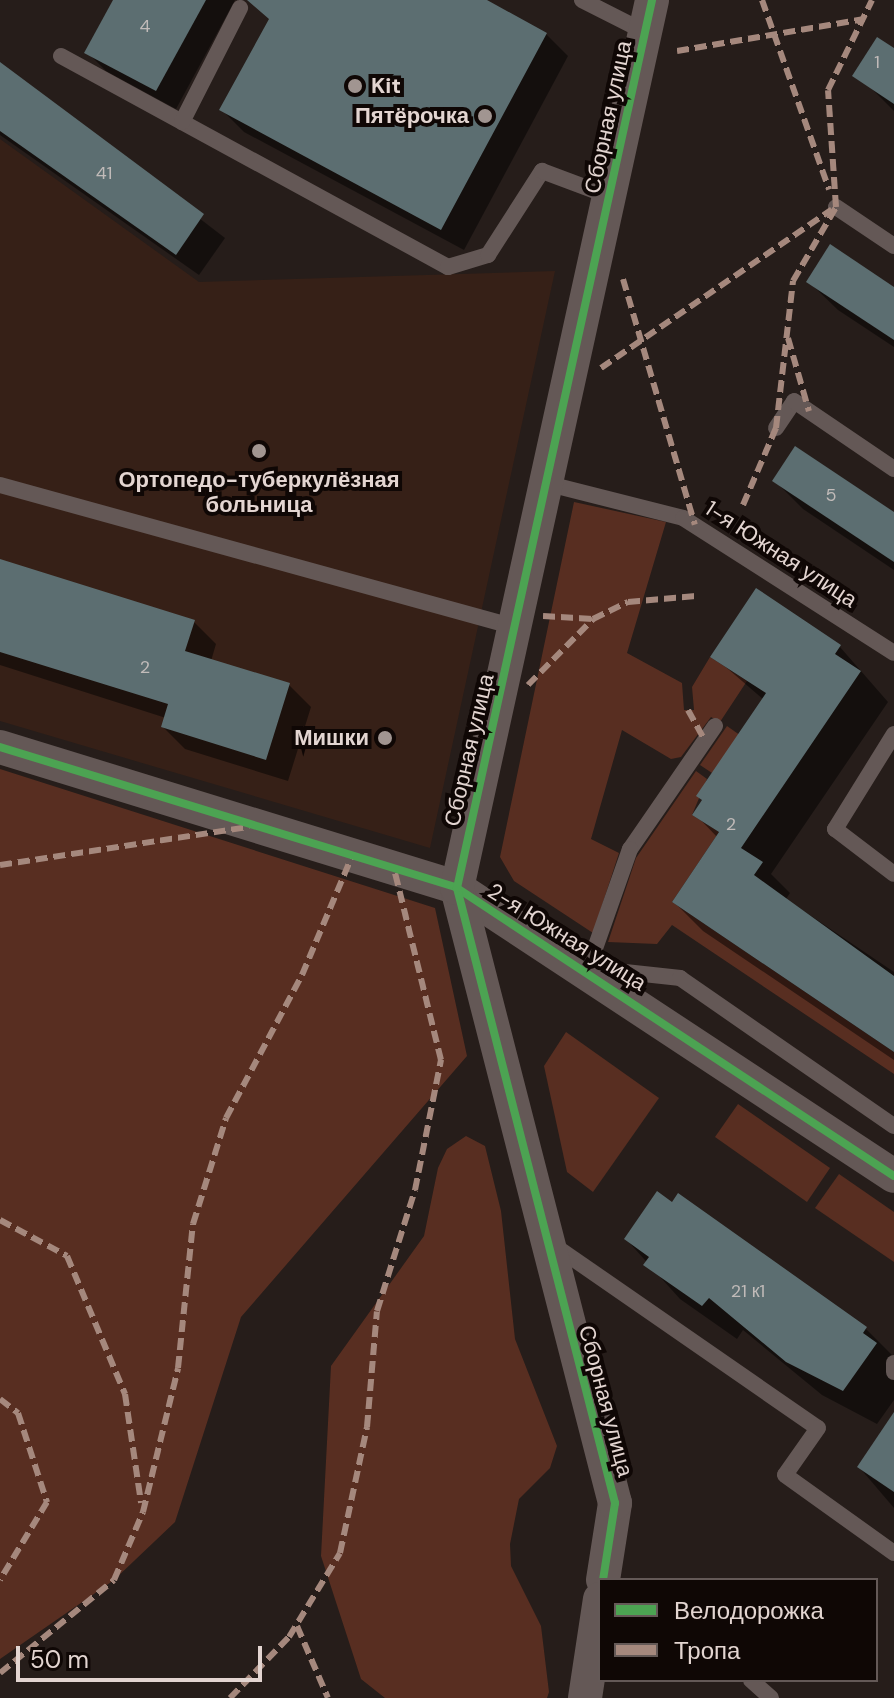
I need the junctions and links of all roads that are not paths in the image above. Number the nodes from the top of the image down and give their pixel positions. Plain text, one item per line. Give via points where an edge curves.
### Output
1 (582, 0) edge
2 (240, 8) dead end
3 (649, 16) edge
4 (61, 56) dead end
5 (182, 122) junction
6 (609, 196) junction
7 (836, 207) dead end
8 (894, 246) edge
9 (776, 428) dead end
10 (894, 469) edge
11 (545, 483) junction
12 (0, 485) edge
13 (515, 627) junction
14 (894, 653) edge
15 (715, 726) dead end
16 (894, 734) edge
17 (0, 747) edge
18 (894, 874) edge
19 (457, 888) junction
20 (588, 968) junction
21 (894, 1126) edge
22 (894, 1176) edge
23 (545, 1238) junction
24 (894, 1363) edge
25 (894, 1372) edge
26 (894, 1553) edge
27 (603, 1578) edge
28 (598, 1612) edge
29 (753, 1682) edge
30 (585, 1698) edge
31 (771, 1698) edge

1 - 3 lane
2 - 5 lane
3 - 6 street, Сборная улица
4 - 5 lane
5 - 6 lane via 448,267 488,255 542,171
6 - 11 street, Сборная улица
7 - 8 lane
9 - 10 lane via 794,401
11 - 13 street, Сборная улица
11 - 14 lane, 1-я Южная улица via 683,518
12 - 13 lane
13 - 19 street, Сборная улица
15 - 20 lane via 630,849
16 - 18 lane via 835,829
17 - 19 street, 2-я Южная улица
19 - 20 street, 2-я Южная улица
19 - 23 street, Сборная улица
20 - 21 lane via 680,978
20 - 22 street, 2-я Южная улица
23 - 26 lane via 818,1428 785,1475
23 - 27 street, Сборная улица via 615,1503
24 - 25 lane
28 - 30 street
29 - 31 lane

